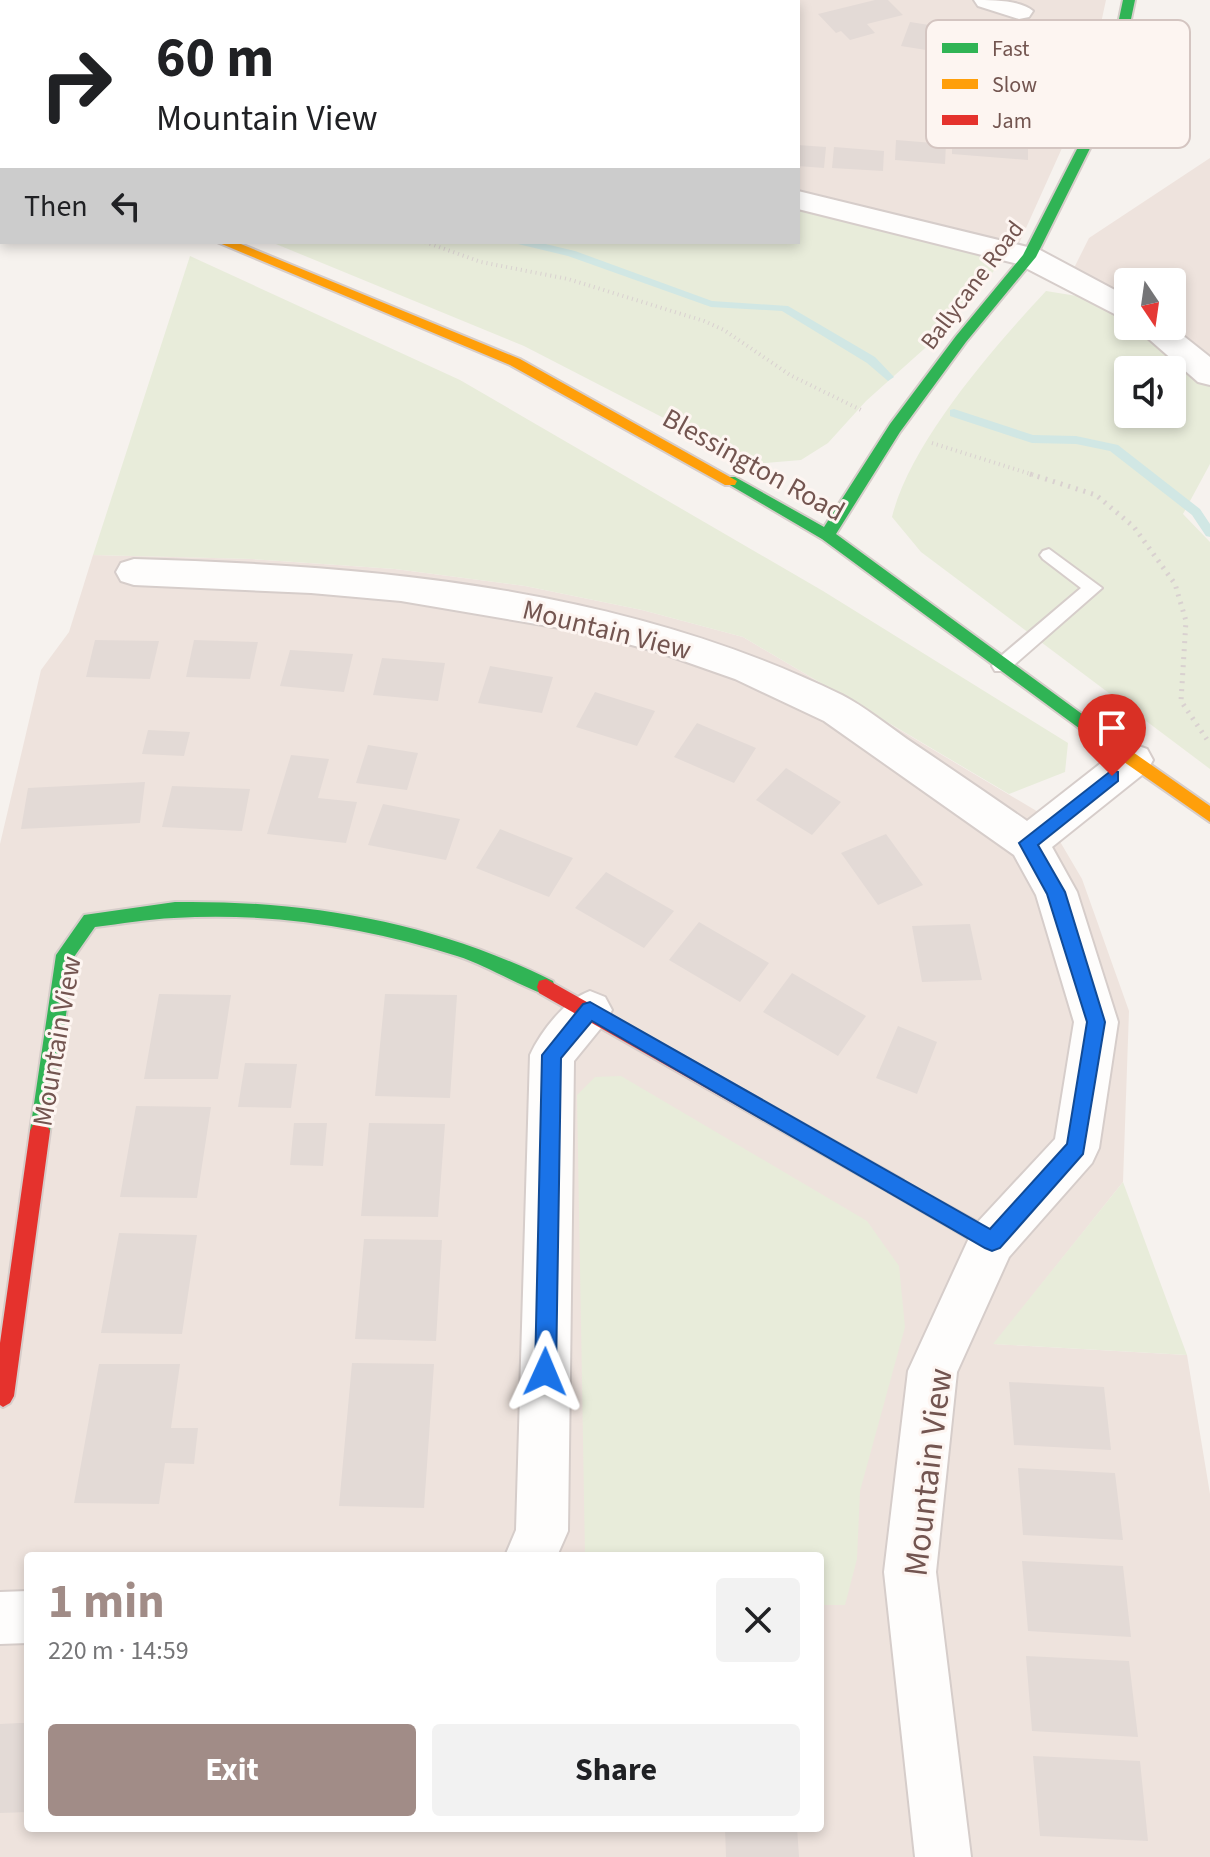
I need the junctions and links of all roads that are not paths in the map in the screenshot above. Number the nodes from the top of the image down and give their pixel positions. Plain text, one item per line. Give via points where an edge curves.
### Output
1 (988, 0) edge
2 (1129, 0) edge
3 (1019, 11) dead end
4 (1125, 20) edge
5 (1084, 148) edge
6 (800, 200) edge
7 (229, 244) edge
8 (1029, 257) junction
9 (1114, 303) edge
10 (1168, 340) edge
11 (1210, 374) edge
12 (827, 535) junction
13 (1049, 555) dead end
14 (134, 572) dead end
15 (1001, 666) junction
16 (1133, 760) junction
17 (1210, 815) edge
18 (1028, 843) junction
19 (590, 1010) junction
20 (992, 1241) junction
21 (3, 1396) dead end
22 (533, 1552) edge
23 (24, 1617) edge
24 (0, 1618) edge
25 (943, 1857) edge

1 - 3 street
2 - 4 main road, Ballycane Road
5 - 8 main road, Ballycane Road
6 - 8 street
7 - 12 main road, Blessington Road via 515,362
8 - 9 street
8 - 12 main road, Ballycane Road via 895,428
10 - 11 street
12 - 15 main road, Blessington Road
13 - 15 lane via 1093,588
14 - 18 street, Mountain View via 247,574 387,588 625,628 730,661 831,707
15 - 16 main road, Blessington Road
16 - 17 main road, Blessington Road
16 - 18 street
18 - 20 street, Mountain View via 1056,892 1096,1022 1076,1148
19 - 20 main road, Mountain View
19 - 21 main road, Mountain View via 510,966 401,931 295,915 176,910 90,920 65,955
19 - 22 street via 552,1055 542,1531
20 - 25 street, Mountain View via 933,1371 910,1572
23 - 24 street

